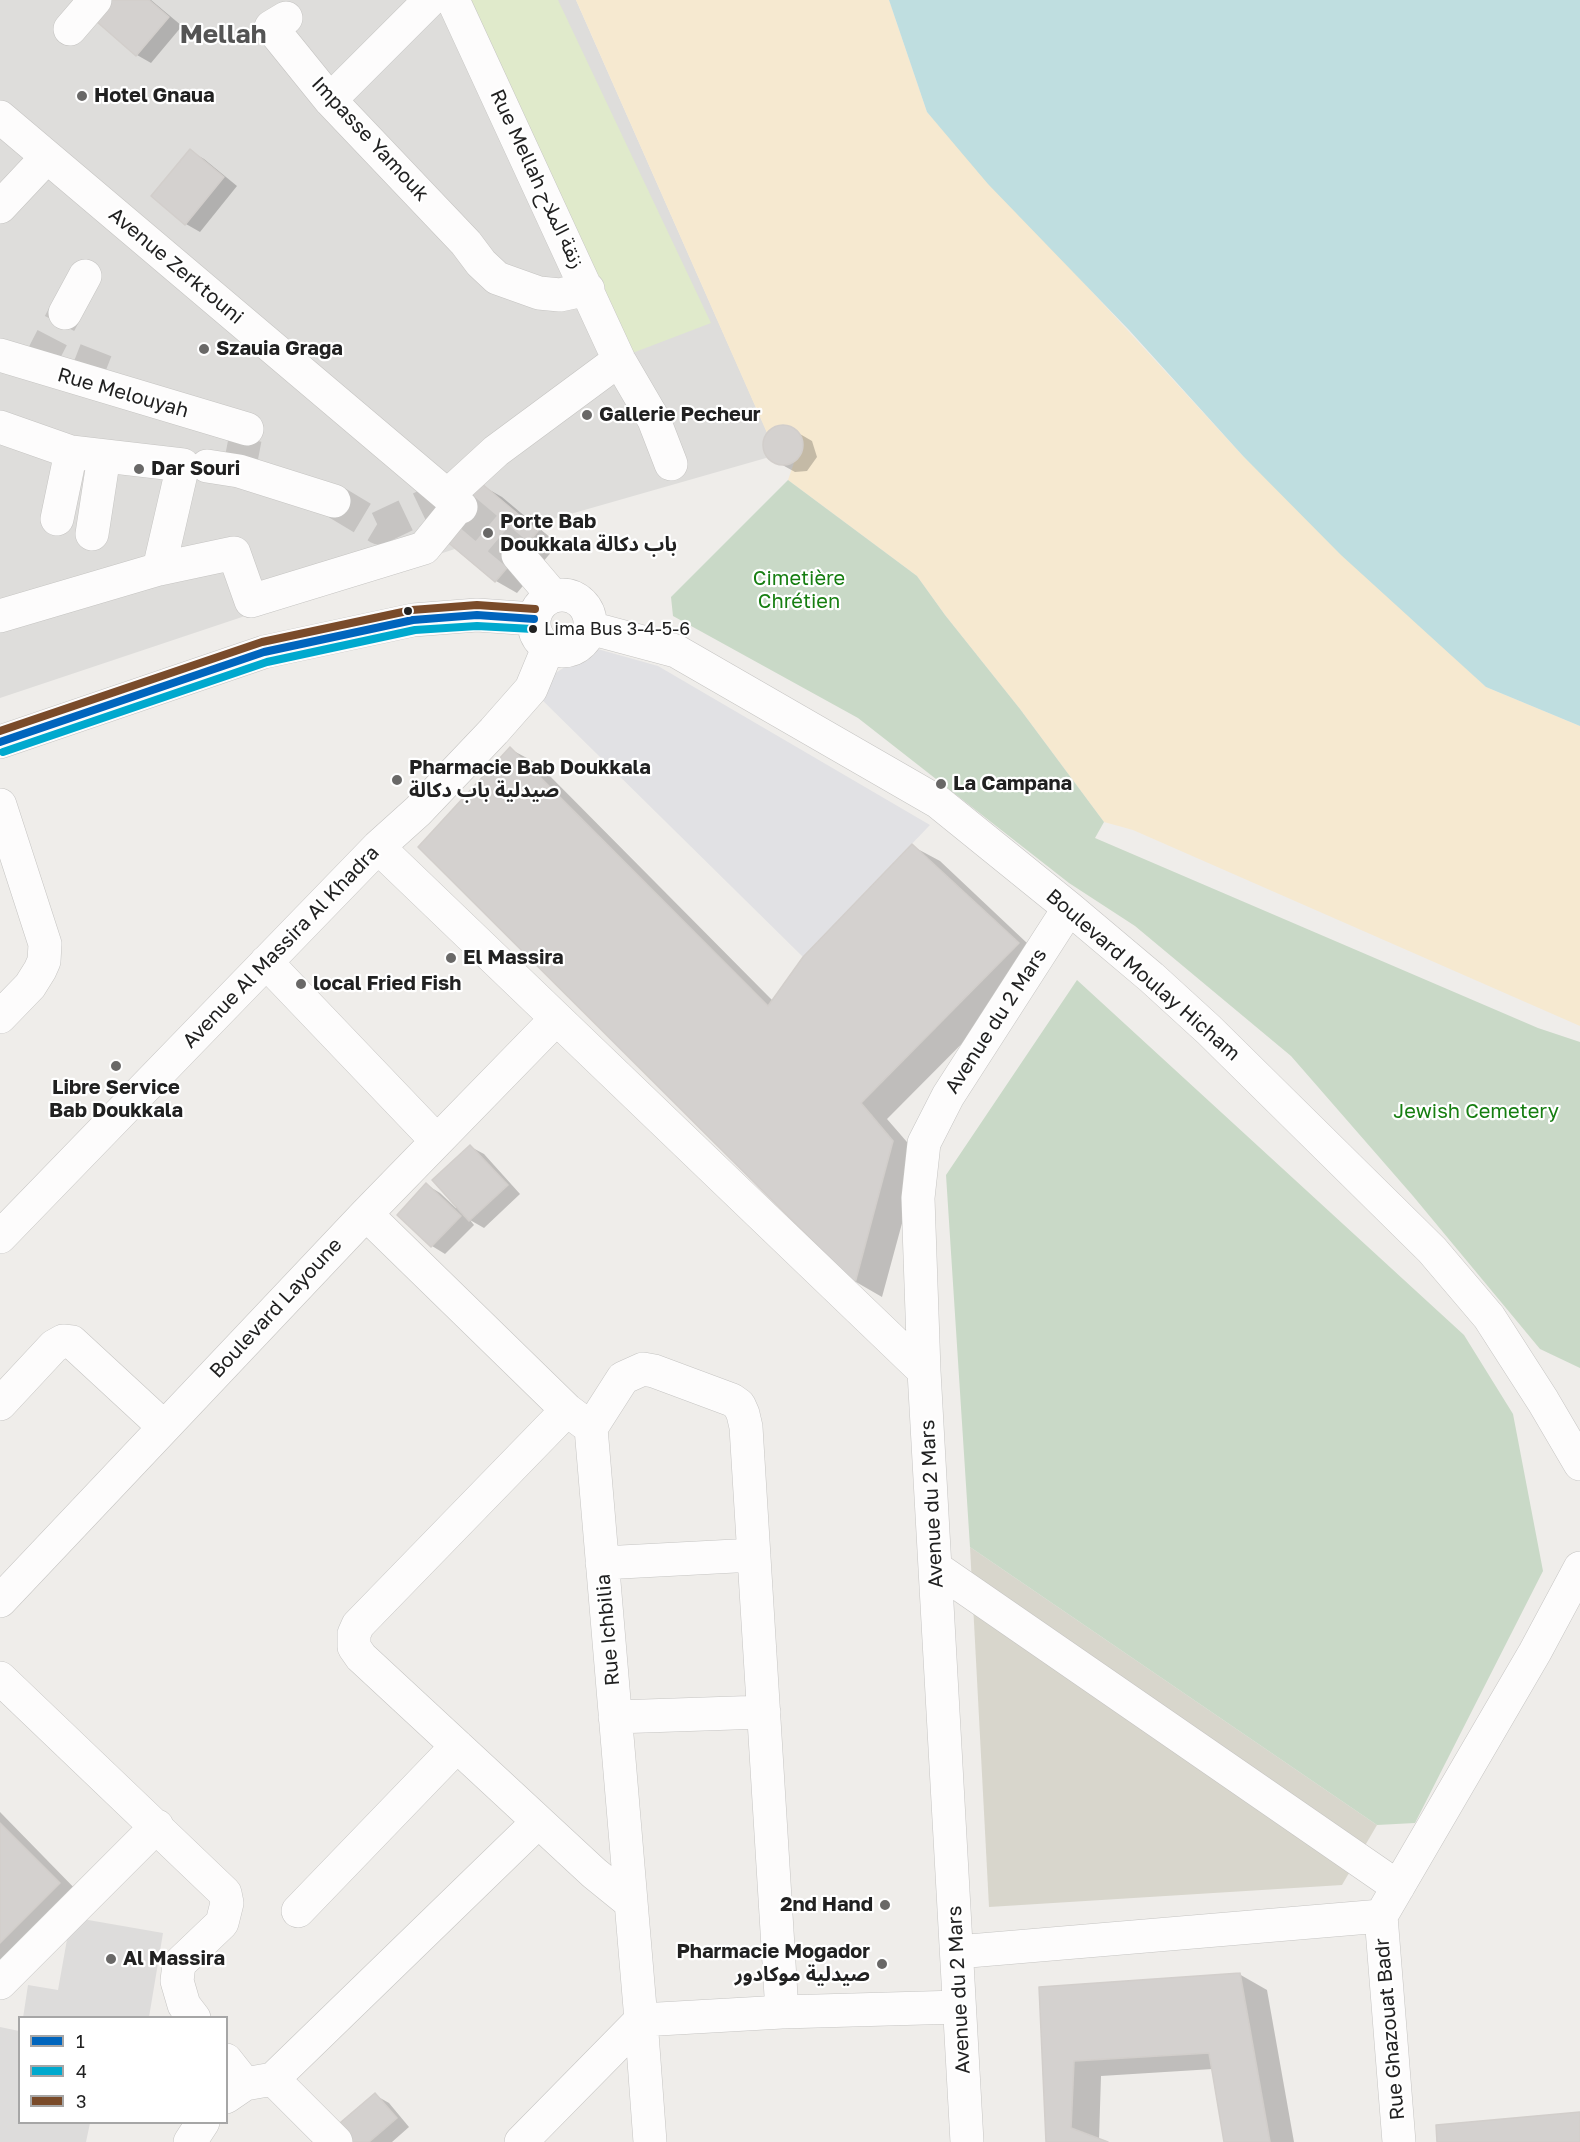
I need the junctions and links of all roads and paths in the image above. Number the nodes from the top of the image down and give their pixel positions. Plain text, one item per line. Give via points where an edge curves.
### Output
1 (94, 0) edge
2 (430, 0) edge
3 (453, 0) edge
4 (286, 18) dead end
5 (70, 29) dead end
6 (330, 100) junction
7 (0, 117) edge
8 (47, 157) junction
9 (0, 207) edge
10 (85, 276) dead end
11 (588, 289) junction
12 (65, 314) tunnel mouth
13 (0, 355) edge
14 (619, 360) junction
15 (0, 427) edge
16 (247, 429) dead end
17 (71, 452) junction
18 (104, 456) junction
19 (671, 464) dead end
20 (207, 466) dead end
21 (334, 501) tunnel mouth
22 (456, 502) junction
23 (57, 519) dead end
24 (92, 534) dead end
25 (519, 555) tunnel mouth
26 (159, 569) junction
27 (252, 601) junction
28 (544, 607) junction
29 (0, 615) edge
30 (590, 628) junction
31 (548, 648) junction
32 (264, 652) junction
33 (0, 742) edge
34 (0, 805) edge
35 (378, 847) junction
36 (1069, 908) junction
37 (266, 962) junction
38 (0, 1017) edge
39 (556, 1019) junction
40 (437, 1141) junction
41 (366, 1214) junction
42 (0, 1237) edge
43 (924, 1371) junction
44 (0, 1404) edge
45 (579, 1419) junction
46 (165, 1426) junction
47 (1580, 1464) edge
48 (754, 1555) junction
49 (602, 1563) junction
50 (936, 1568) junction
51 (1580, 1568) edge
52 (6, 1583) edge
53 (0, 1678) edge
54 (764, 1712) junction
55 (615, 1717) junction
56 (458, 1746) junction
57 (538, 1822) junction
58 (157, 1826) junction
59 (1398, 1887) junction
60 (631, 1903) junction
61 (298, 1911) dead end
62 (1381, 1916) junction
63 (957, 1952) junction
64 (0, 1983) edge
65 (959, 2007) junction
66 (782, 2012) junction
67 (192, 2016) edge
68 (641, 2020) junction
69 (243, 2080) edge
70 (202, 2124) edge
71 (190, 2142) edge
72 (336, 2142) edge
73 (521, 2142) edge
74 (650, 2142) edge
75 (967, 2142) edge
76 (1399, 2142) edge

1 - 5 street
2 - 6 street
3 - 11 street, Rue Mellah زنقة الملاح
4 - 6 street, Impasse Yamouk via 271,27
6 - 11 street, Impasse Yamouk via 497,278 539,293 560,295
7 - 8 street, Avenue Zerktouni
8 - 9 street
8 - 22 street, Avenue Zerktouni
10 - 12 street
11 - 14 street, Rue Mellah زنقة الملاح
13 - 16 street, Rue Melouyah
14 - 19 street, Rue Mellah زنقة الملاح via 654,420
14 - 22 street via 496,451
15 - 17 street
17 - 18 street
17 - 23 street
18 - 24 street
18 - 26 street via 183,465
20 - 21 street via 239,471
22 - 27 street via 424,548
25 - 28 street
26 - 27 street via 234,553
26 - 29 street
27 - 32 street
28 - 30 street via 568,595 581,602 589,614
28 - 31 street via 534,630
28 - 32 street via 413,620
30 - 31 street via 579,647 559,652
30 - 36 street, Boulevard Moulay Hicham via 676,651 938,802
31 - 35 street, Avenue Al Massira Al Khadra via 531,689 418,811
32 - 33 street
34 - 38 street via 45,944 44,961 35,978
35 - 37 street, Avenue Al Massira Al Khadra
35 - 39 street
36 - 43 street, Avenue du 2 Mars via 948,1096 924,1143 918,1198
36 - 47 street, Boulevard Moulay Hicham via 1209,1030 1432,1251 1488,1317
37 - 40 street
37 - 42 street, Avenue Al Massira Al Khadra
39 - 40 street, Boulevard Layoune
39 - 43 street
40 - 41 street, Boulevard Layoune
41 - 45 street
41 - 46 street, Boulevard Layoune
43 - 50 street, Avenue du 2 Mars
44 - 46 street via 54,1346 72,1342
45 - 48 street via 623,1378 643,1369 739,1405 746,1427
45 - 49 street, Rue Ichbilia
45 - 56 street via 358,1624 354,1634 354,1647 361,1657
46 - 52 street, Boulevard Layoune
48 - 49 street
48 - 54 street
49 - 55 street, Rue Ichbilia
50 - 59 street
50 - 63 street, Avenue du 2 Mars
51 - 59 street
53 - 58 street
54 - 55 street
54 - 66 street
55 - 60 street, Rue Ichbilia
56 - 57 street
56 - 61 street
57 - 60 street
57 - 69 street
58 - 64 street
58 - 67 street via 225,1893 227,1903 222,1923 179,1964 177,1981 184,2005
59 - 62 street
60 - 68 street, Rue Ichbilia
62 - 63 street
62 - 76 street, Rue Ghazouat Badr
63 - 65 street, Avenue du 2 Mars
65 - 66 street
65 - 75 street, Avenue du 2 Mars
66 - 68 street
68 - 73 street
68 - 74 street, Rue Ichbilia
69 - 72 street
70 - 71 street

